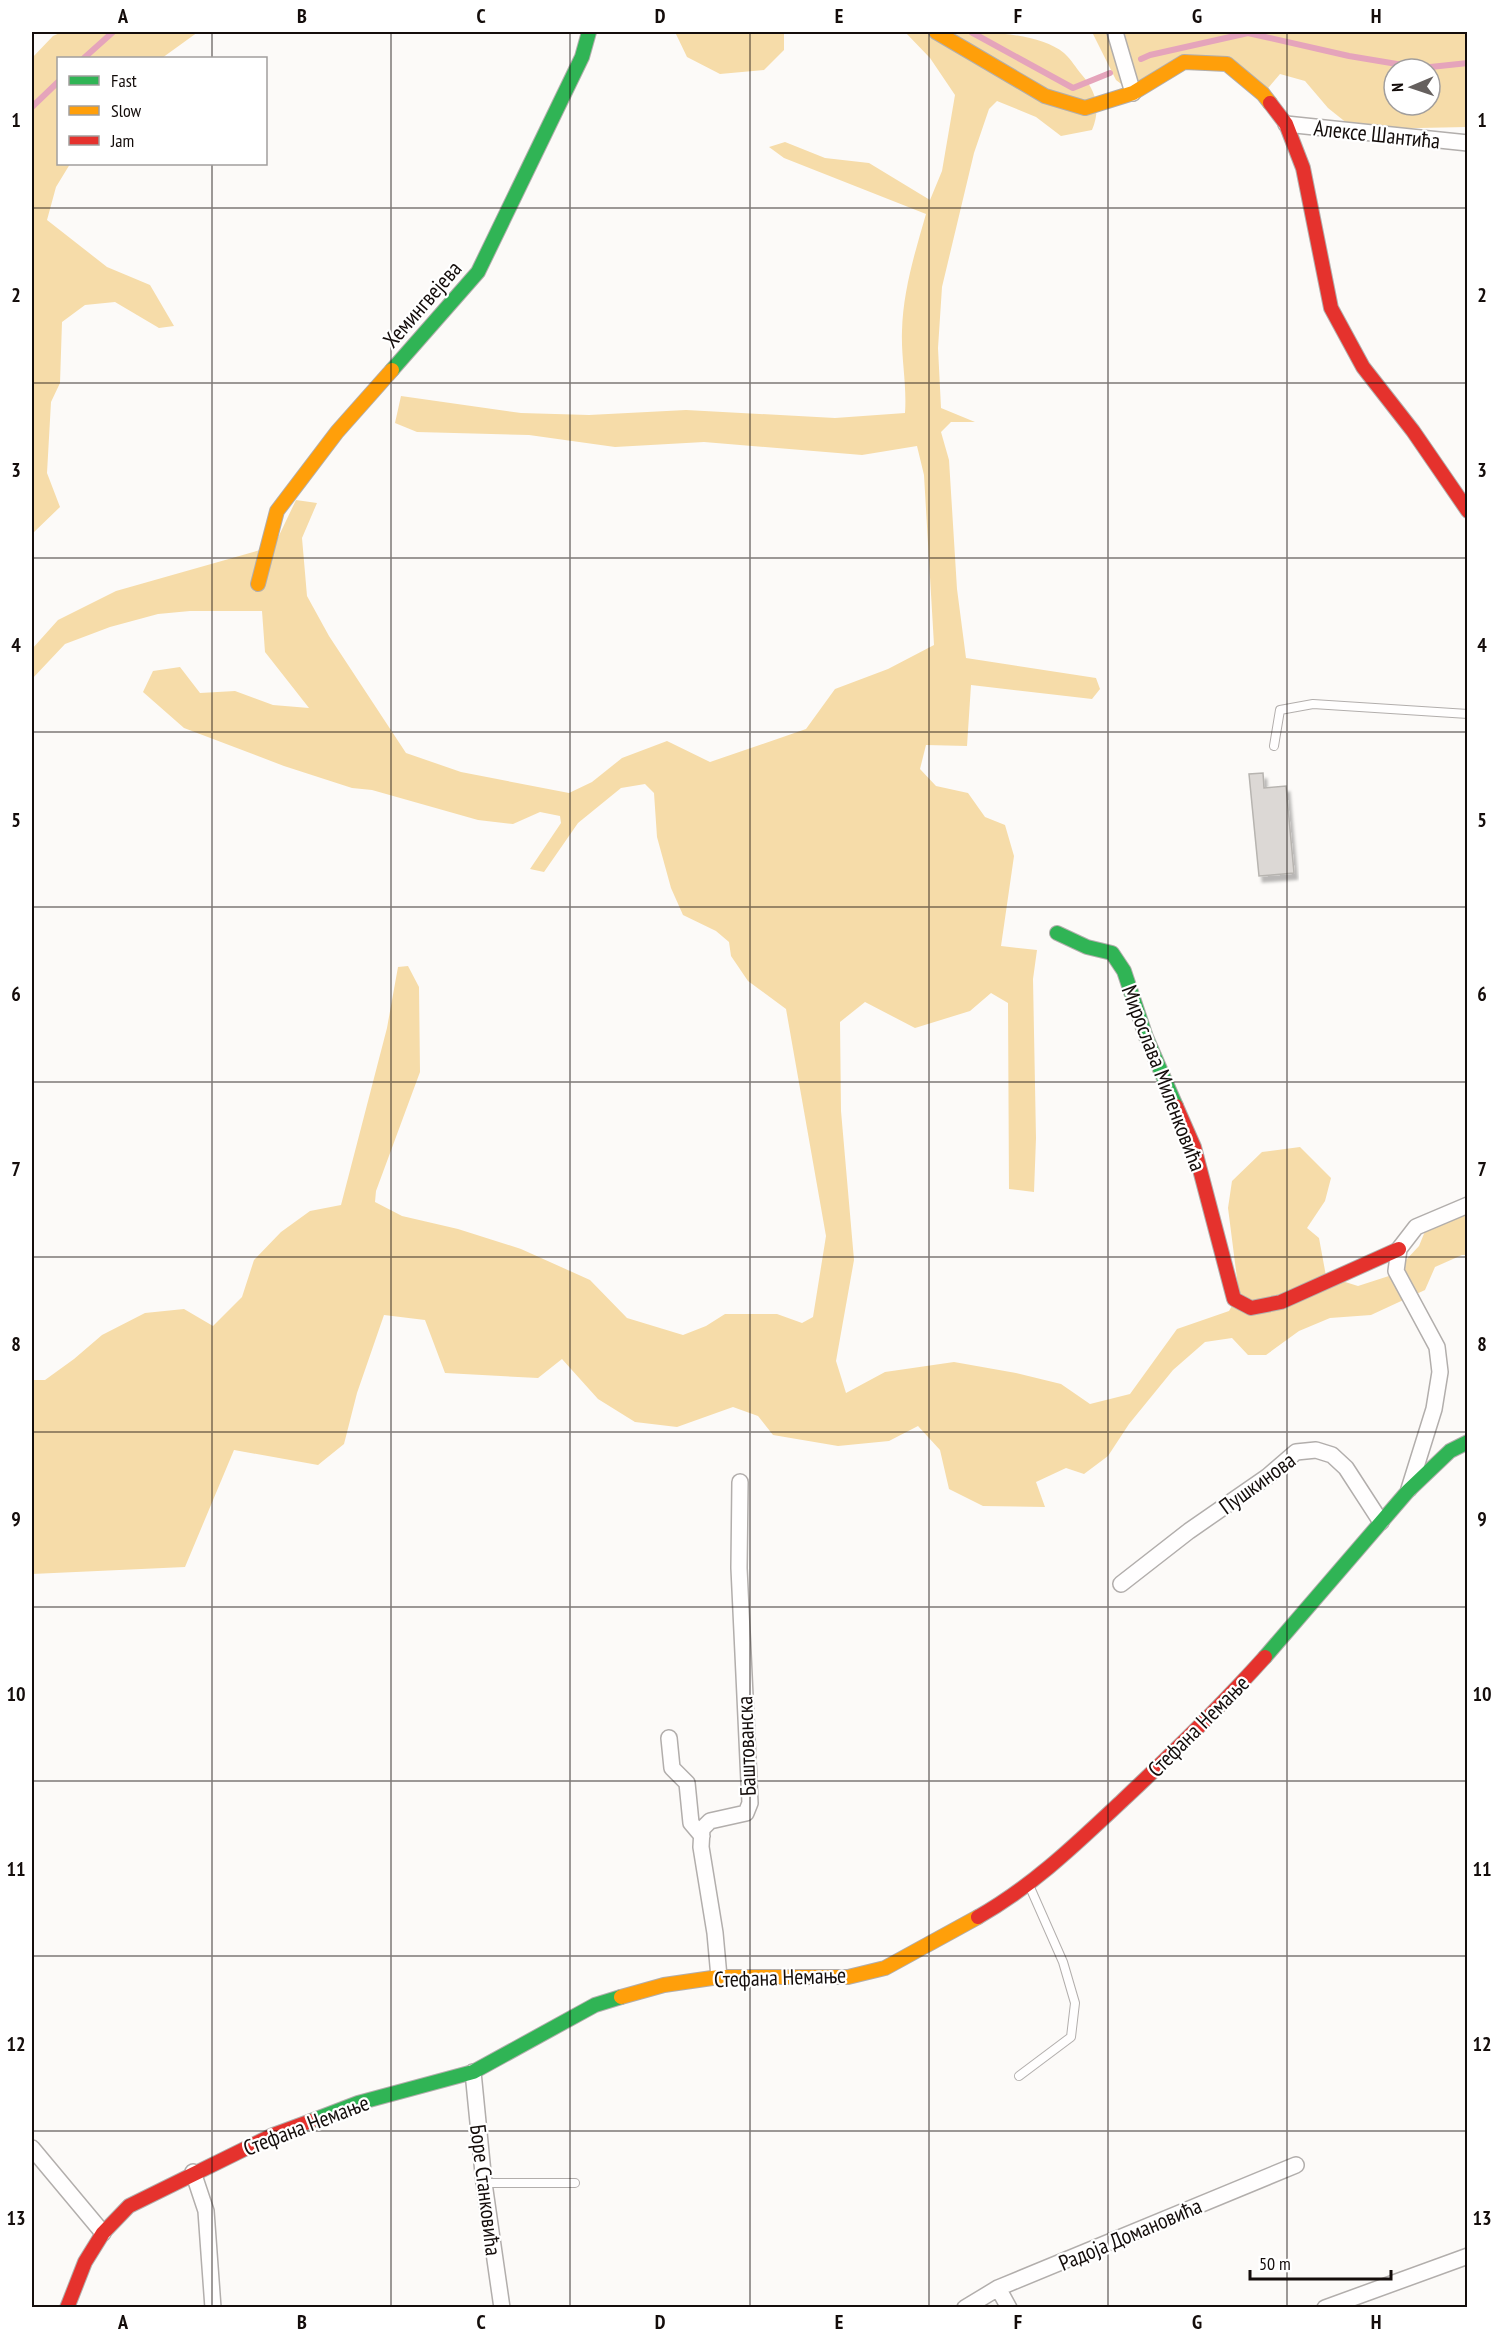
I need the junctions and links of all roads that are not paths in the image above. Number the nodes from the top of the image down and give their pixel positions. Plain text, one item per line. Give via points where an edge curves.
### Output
1 (589, 32) edge
2 (936, 32) edge
3 (1115, 32) edge
4 (1133, 93) junction
5 (1286, 124) junction
6 (1467, 143) edge
7 (1467, 511) edge
8 (258, 584) dead end
9 (1467, 714) edge
10 (1274, 746) dead end
11 (1057, 933) dead end
12 (1467, 1205) edge
13 (1399, 1248) junction
14 (1467, 1442) edge
15 (740, 1482) dead end
16 (1408, 1491) junction
17 (1381, 1522) junction
18 (1121, 1584) dead end
19 (669, 1738) dead end
20 (702, 1836) junction
21 (1029, 1884) junction
22 (719, 1977) junction
23 (472, 2072) junction
24 (1019, 2076) dead end
25 (32, 2148) edge
26 (1296, 2165) dead end
27 (193, 2172) junction
28 (484, 2183) junction
29 (575, 2183) dead end
30 (103, 2233) junction
31 (1467, 2256) edge
32 (998, 2288) junction
33 (67, 2307) edge
34 (213, 2307) edge
35 (502, 2307) edge
36 (965, 2307) edge
37 (1010, 2307) edge
38 (1325, 2307) edge

1 - 8 street, Хемингвејева via 582,57 478,273 337,432 277,511
2 - 4 street via 1055,99 1085,108
3 - 4 street
4 - 5 street via 1184,62 1227,64 1263,94
5 - 6 street, Алексе Шантића
5 - 7 street via 1303,168 1331,308 1363,367 1413,431
9 - 10 lane via 1313,704 1280,710
11 - 13 street, Мирослава Миленковића via 1112,953 1124,971 1146,1037 1194,1147 1234,1299 1251,1308 1281,1302
12 - 13 street, Мирослава Миленковића via 1416,1227
13 - 16 street, Стефана Немање via 1396,1270 1437,1347 1440,1372 1434,1409
14 - 16 street, Стефана Немање via 1450,1451
15 - 20 street, Баштованска via 739,1568 750,1803 746,1813 710,1821 702,1829
16 - 17 street, Стефана Немање
17 - 18 street, Пушкинова via 1346,1468 1332,1455 1316,1450 1296,1452
17 - 21 street, Стефана Немање via 1251,1673 1183,1743
19 - 20 street via 672,1768 687,1783 691,1823
20 - 22 street
21 - 22 street, Стефана Немање via 1008,1900 885,1968 848,1977
21 - 24 lane via 1063,1962 1075,2003 1071,2037
22 - 23 street, Стефана Немање via 664,1985 595,2005
23 - 27 street, Стефана Немање via 358,2103 273,2135
23 - 28 street, Боре Станковића
25 - 30 street
26 - 32 street, Радоја Домановића
27 - 30 street, Стефана Немање via 129,2206
27 - 34 street via 206,2211
28 - 29 lane
28 - 35 street, Боре Станковића
30 - 33 street, Стефана Немање via 85,2262
31 - 38 street
32 - 36 street, Радоја Домановића
32 - 37 street

